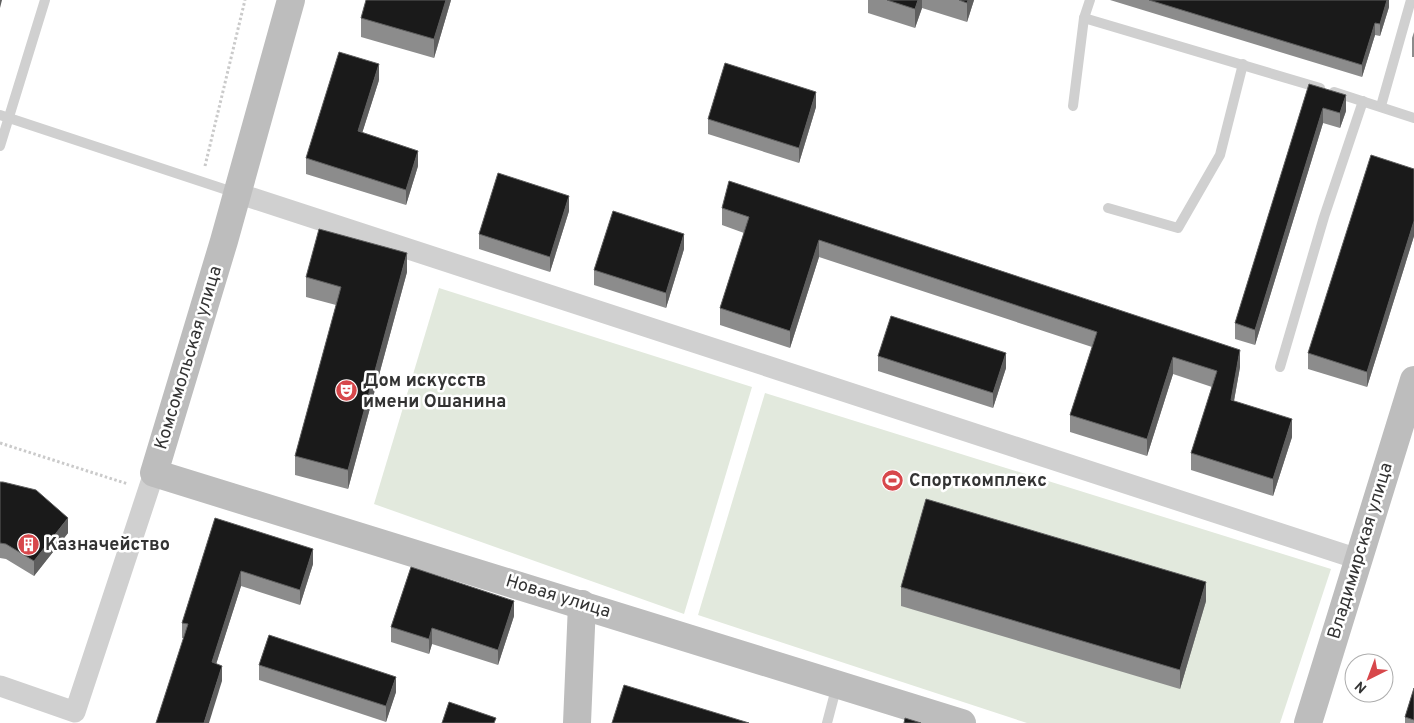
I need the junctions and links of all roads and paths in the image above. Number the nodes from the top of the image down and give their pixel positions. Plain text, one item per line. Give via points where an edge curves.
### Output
1 (44, 0) edge
2 (245, 0) edge
3 (291, 0) edge
4 (1090, 0) edge
5 (1411, 0) edge
6 (1084, 18) junction
7 (1243, 64) junction
8 (1363, 101) junction
9 (1074, 106) dead end
10 (1381, 106) junction
11 (4, 116) edge
12 (1414, 118) edge
13 (0, 146) edge
14 (201, 181) junction
15 (237, 193) junction
16 (1108, 208) dead end
17 (1280, 367) dead end
18 (1414, 380) edge
19 (0, 443) edge
20 (154, 473) junction
21 (1358, 559) junction
22 (582, 604) junction
23 (837, 684) junction
24 (0, 686) edge
25 (577, 723) edge
26 (827, 723) edge
27 (962, 723) edge
28 (1308, 723) edge

1 - 11 lane
2 - 14 path
3 - 15 street, Комсомольская улица
4 - 6 lane
5 - 10 lane
6 - 7 lane
6 - 9 lane
7 - 8 lane
7 - 16 lane via 1220,155 1178,228
8 - 10 lane
8 - 17 lane via 1324,217
10 - 12 lane
11 - 13 lane
11 - 14 lane
14 - 15 lane
15 - 20 street, Комсомольская улица
15 - 21 street
18 - 21 street, Владимирская улица
19 - 20 path via 129,484
20 - 22 street, Новая улица
20 - 24 street, Комсомольская улица via 75,712
21 - 28 street, Владимирская улица
22 - 23 street, Новая улица
22 - 25 street
23 - 26 lane
23 - 27 street, Новая улица

